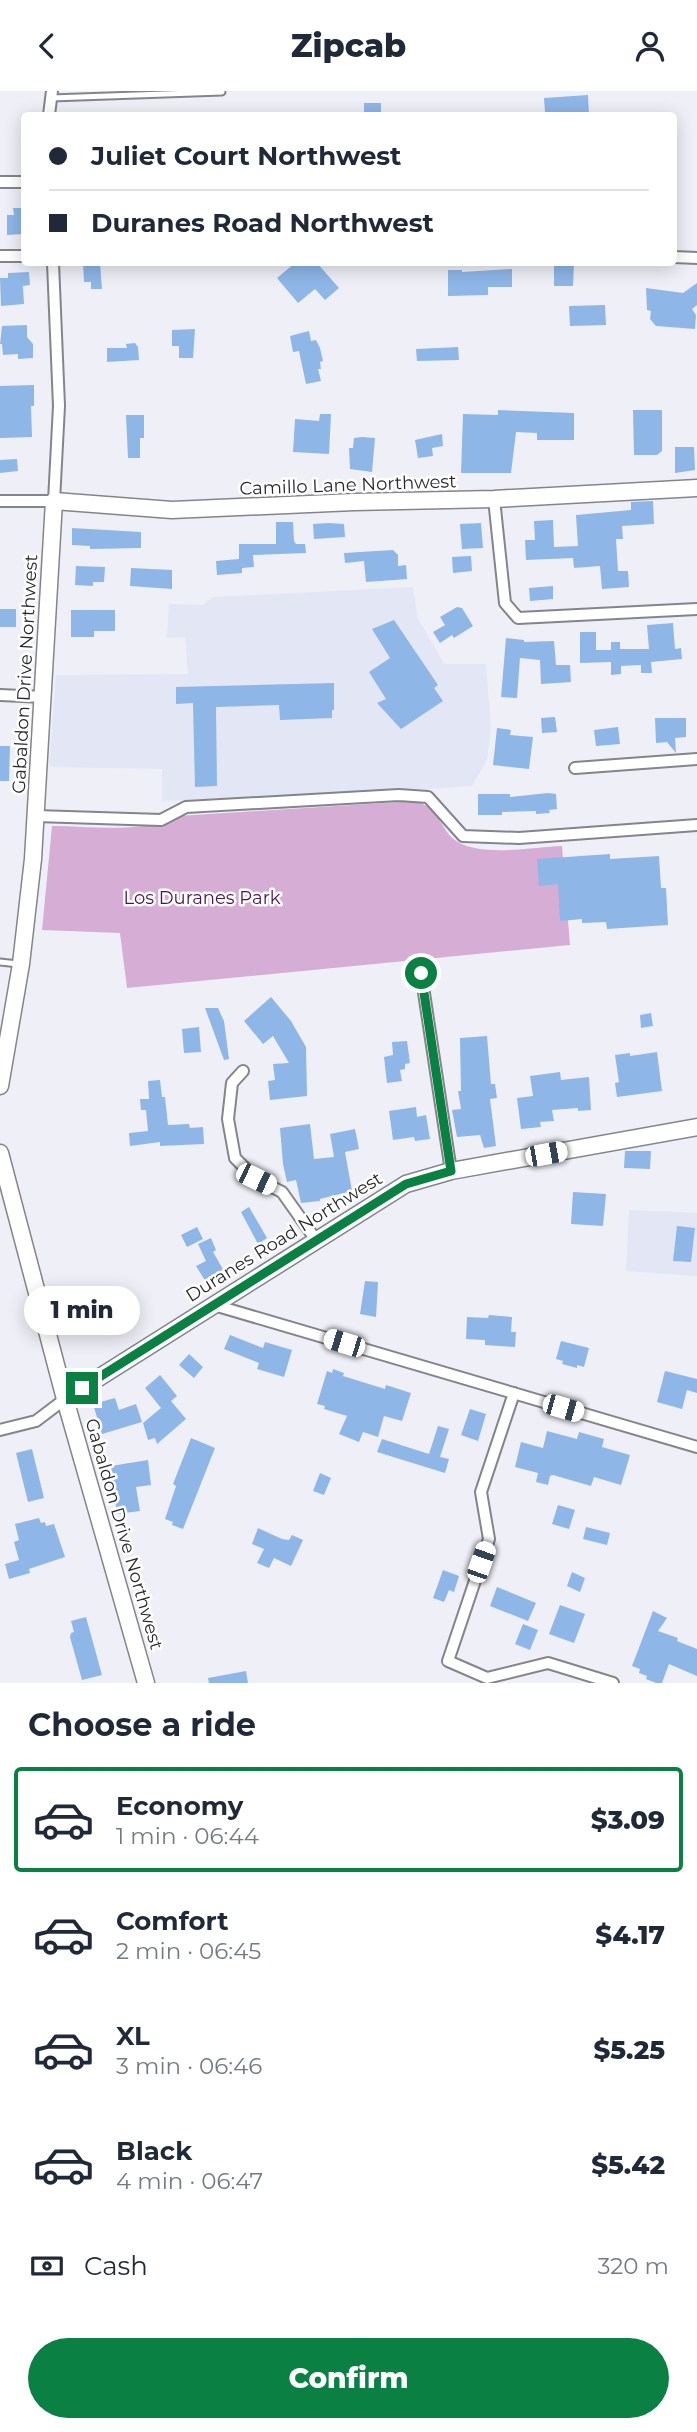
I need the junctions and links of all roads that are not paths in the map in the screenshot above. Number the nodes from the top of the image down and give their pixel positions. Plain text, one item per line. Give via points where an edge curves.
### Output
1 (222, 92) edge
2 (51, 95) edge
3 (0, 182) edge
4 (21, 182) edge
5 (0, 256) edge
6 (21, 256) edge
7 (677, 257) edge
8 (697, 258) edge
9 (53, 266) edge
10 (697, 488) edge
11 (495, 499) junction
12 (0, 501) edge
13 (54, 501) junction
14 (697, 609) edge
15 (0, 695) edge
16 (44, 697) junction
17 (697, 759) edge
18 (575, 768) dead end
19 (36, 816) junction
20 (697, 825) edge
21 (0, 962) edge
22 (22, 964) junction
23 (421, 973) dead end
24 (3, 1050) edge
25 (243, 1071) dead end
26 (0, 1086) edge
27 (697, 1127) edge
28 (0, 1155) edge
29 (451, 1171) junction
30 (316, 1240) junction
31 (214, 1304) junction
32 (514, 1393) junction
33 (65, 1399) junction
34 (0, 1430) edge
35 (697, 1447) edge
36 (146, 1683) edge
37 (613, 1683) edge

1 - 2 lane
3 - 4 street
5 - 6 street
7 - 8 street
9 - 13 street, Gabaldon Drive Northwest via 59,406
10 - 11 street, Camillo Lane Northwest
11 - 13 street, Camillo Lane Northwest via 172,510
11 - 14 street via 505,603 518,618
12 - 13 street, Camillo Lane Northwest
13 - 16 street, Gabaldon Drive Northwest
15 - 16 street
16 - 19 street, Gabaldon Drive Northwest
17 - 18 street
19 - 20 street via 161,820 186,807 399,795 428,797 463,836 519,838
19 - 22 street, Gabaldon Drive Northwest
21 - 22 lane
22 - 24 street, Gabaldon Drive Northwest
23 - 29 street
24 - 26 street, Gabaldon Drive Northwest
25 - 30 street via 232,1083 228,1119 234,1157 256,1179 282,1192
27 - 29 street, Duranes Road Northwest
28 - 33 street, Gabaldon Drive Northwest
29 - 30 street, Duranes Road Northwest via 406,1184
30 - 31 street, Duranes Road Northwest
31 - 32 street
31 - 33 street, Duranes Road Northwest
32 - 35 street
32 - 37 street via 481,1492 489,1539 448,1661 487,1678 548,1663
33 - 34 street, Duranes Road Northwest via 36,1420
33 - 36 street, Gabaldon Drive Northwest

